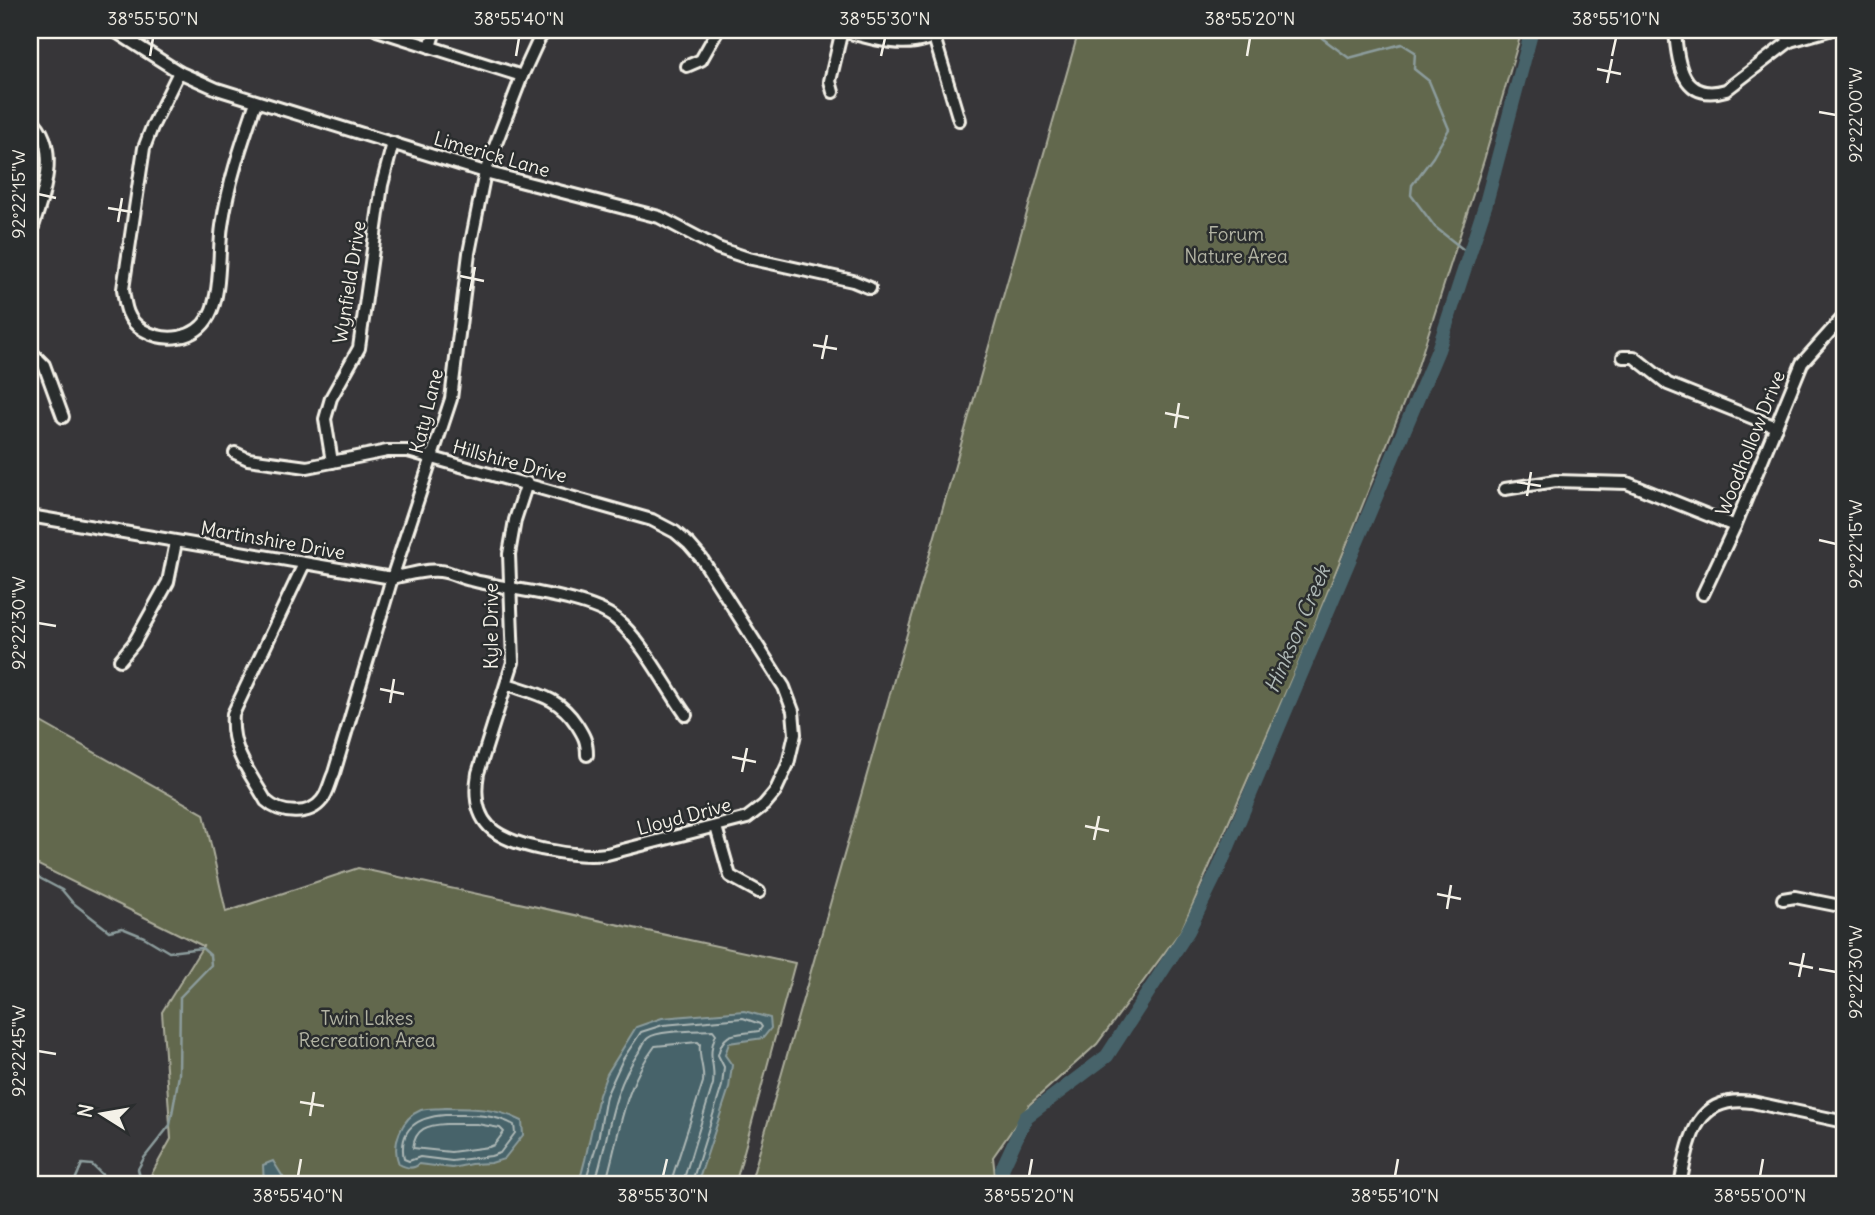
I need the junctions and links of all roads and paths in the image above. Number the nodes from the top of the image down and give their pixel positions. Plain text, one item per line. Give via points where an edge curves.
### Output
1 (113, 30) edge
2 (141, 30) edge
3 (377, 30) edge
4 (435, 30) edge
5 (546, 30) edge
6 (718, 30) edge
7 (840, 30) edge
8 (1675, 30) edge
9 (1782, 30) edge
10 (1829, 30) edge
11 (938, 34) edge
12 (1790, 41) junction
13 (133, 42) junction
14 (430, 47) junction
15 (687, 66) dead end
16 (179, 72) junction
17 (522, 76) junction
18 (833, 92) dead end
19 (256, 102) junction
20 (30, 118) edge
21 (959, 120) dead end
22 (393, 143) junction
23 (485, 172) junction
24 (30, 236) edge
25 (870, 288) dead end
26 (1845, 315) edge
27 (30, 351) edge
28 (1623, 357) dead end
29 (63, 417) dead end
30 (1776, 427) junction
31 (235, 453) dead end
32 (432, 458) junction
33 (332, 462) junction
34 (527, 483) junction
35 (1505, 489) dead end
36 (30, 516) edge
37 (1735, 526) junction
38 (675, 532) joint
39 (176, 542) junction
40 (304, 564) junction
41 (392, 578) junction
42 (509, 587) junction
43 (1703, 594) dead end
44 (120, 660) dead end
45 (507, 684) junction
46 (686, 715) dead end
47 (587, 755) dead end
48 (477, 809) joint
49 (716, 827) junction
50 (759, 892) dead end
51 (1783, 899) dead end
52 (1845, 907) edge
53 (1845, 1122) edge
54 (1680, 1185) edge

1 - 13 street, Limerick Lane
2 - 13 street
3 - 14 street
4 - 14 street
5 - 17 street, Katy Lane
6 - 15 street via 701,60
7 - 11 street via 903,44
7 - 18 street via 830,81
8 - 12 street via 1681,75 1690,85 1715,93 1726,90
9 - 12 street
10 - 12 street
11 - 21 street
13 - 16 street, Limerick Lane
14 - 17 street
16 - 19 street, Limerick Lane
16 - 19 street via 144,148 124,289 131,319 155,336 186,336 209,317 232,172
17 - 23 street, Katy Lane
19 - 22 street, Limerick Lane
20 - 24 street via 43,136 48,157 45,187
22 - 23 street, Limerick Lane
22 - 33 street, Wynfield Drive via 382,185 359,348 331,398 325,419
23 - 25 street, Limerick Lane via 659,217 718,248
23 - 32 street, Katy Lane via 475,213 451,399
26 - 30 street, Woodhollow Drive via 1802,363
27 - 29 street via 44,365
28 - 30 street via 1634,357 1668,384
30 - 37 street, Woodhollow Drive
31 - 33 street, Hillshire Drive via 289,466
32 - 33 street, Hillshire Drive via 387,451
32 - 34 street, Hillshire Drive
32 - 41 street, Katy Lane
34 - 38 street, Hillshire Drive via 652,520
34 - 42 street, Kyle Drive via 510,539
35 - 37 street via 1556,481 1627,483
36 - 39 street, Martinshire Drive
37 - 43 street, Woodhollow Drive
38 - 49 street, Lloyd Drive via 702,559 784,687 793,711 795,734 775,792 747,818
39 - 40 street, Martinshire Drive
39 - 44 street via 168,582
40 - 41 street, Martinshire Drive
40 - 41 street, Katy Lane via 233,714 235,747 266,801 286,811 311,809 323,800
41 - 42 street, Martinshire Drive via 433,570
42 - 45 street, Kyle Drive via 513,662
42 - 46 street, Martinshire Drive via 614,617 631,633
45 - 47 street via 561,704 587,740
45 - 48 street, Kyle Drive via 478,773
48 - 49 street, Lloyd Drive via 490,829 505,839 573,855 607,854
49 - 50 street via 730,876
51 - 52 street via 1796,897
53 - 54 street via 1738,1100 1720,1104 1699,1118

